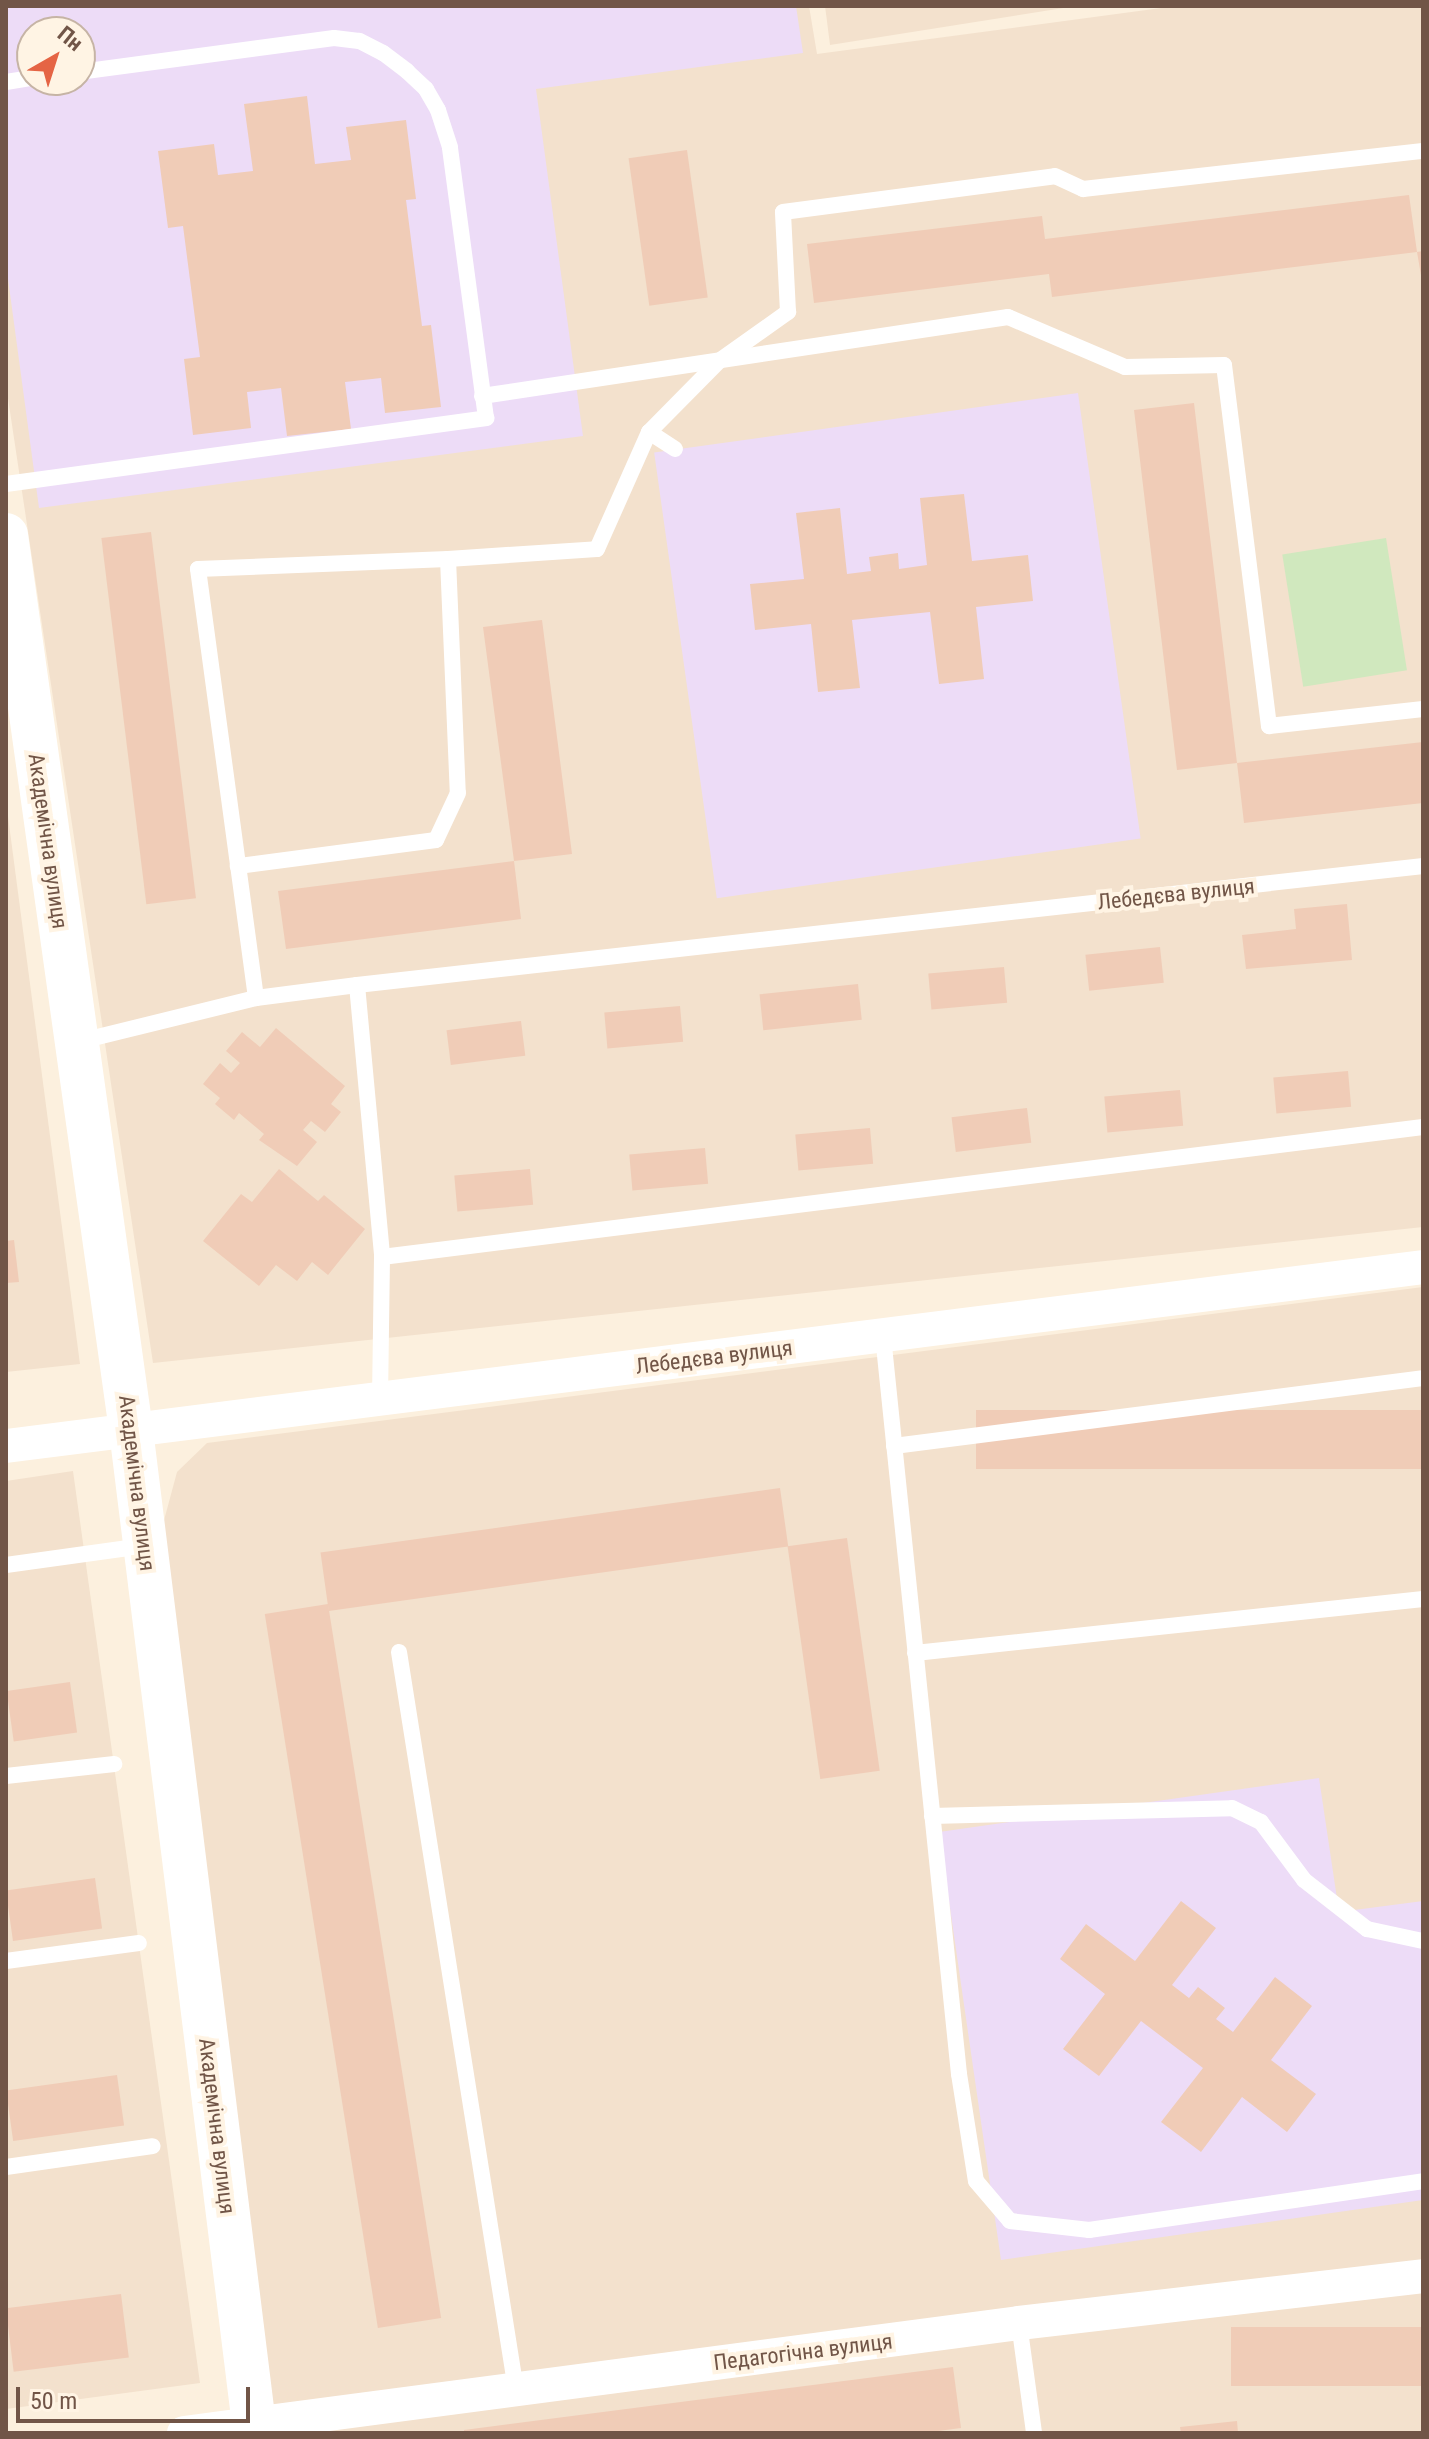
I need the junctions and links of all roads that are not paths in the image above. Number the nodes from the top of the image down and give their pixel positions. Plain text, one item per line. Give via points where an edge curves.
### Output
1 (96, 70) edge
2 (1423, 151) edge
3 (719, 361) junction
4 (482, 396) junction
5 (649, 432) junction
6 (675, 449) dead end
7 (6, 484) edge
8 (6, 535) edge
9 (448, 559) junction
10 (1423, 709) edge
11 (238, 866) junction
12 (1423, 866) edge
13 (357, 985) junction
14 (256, 998) junction
15 (76, 1043) junction
16 (1423, 1127) edge
17 (382, 1257) junction
18 (1423, 1267) edge
19 (883, 1336) junction
20 (1423, 1378) edge
21 (380, 1399) junction
22 (131, 1430) junction
23 (6, 1446) edge
24 (894, 1446) junction
25 (146, 1546) junction
26 (6, 1565) edge
27 (1423, 1599) edge
28 (399, 1652) dead end
29 (915, 1653) junction
30 (114, 1764) dead end
31 (6, 1776) edge
32 (932, 1816) junction
33 (1423, 1941) edge
34 (139, 1943) dead end
35 (6, 1961) edge
36 (153, 2146) dead end
37 (6, 2167) edge
38 (1423, 2181) edge
39 (1423, 2276) edge
40 (1019, 2323) junction
41 (516, 2390) junction
42 (255, 2428) edge
43 (184, 2433) edge
44 (1034, 2433) edge

1 - 4 lane via 334,38 359,41 407,71 438,110 450,147
2 - 3 lane via 1083,189 1055,176 783,212 788,312
3 - 4 lane
3 - 5 lane
3 - 10 lane via 1008,317 1125,367 1224,365 1269,726
4 - 7 lane via 486,418
5 - 6 lane
5 - 9 lane via 597,549
8 - 15 main road, Академічна вулиця
9 - 11 lane via 458,793 436,840
9 - 11 lane via 198,569
11 - 14 lane
12 - 13 lane, Лебедєва вулиця
13 - 14 lane, Лебедєва вулиця
13 - 17 lane
14 - 15 lane, Лебедєва вулиця
15 - 22 main road, Академічна вулиця
16 - 17 lane
17 - 21 lane
18 - 19 street, Лебедєва вулиця
19 - 21 street, Лебедєва вулиця
19 - 24 lane
20 - 24 lane
21 - 22 street, Лебедєва вулиця
22 - 23 street, Лебедєва вулиця
22 - 25 main road, Академічна вулиця
24 - 29 lane
25 - 26 lane
25 - 42 main road, Академічна вулиця
27 - 29 lane
28 - 41 lane
29 - 32 lane
30 - 31 lane
32 - 33 lane via 1232,1808 1261,1822 1304,1880 1367,1929
32 - 38 lane via 959,2074 976,2181 1010,2221 1089,2230
34 - 35 lane
36 - 37 lane
39 - 40 street, Педагогічна вулиця
40 - 41 street, Педагогічна вулиця
40 - 44 lane
41 - 42 street, Педагогічна вулиця
42 - 43 street, Педагогічна вулиця

